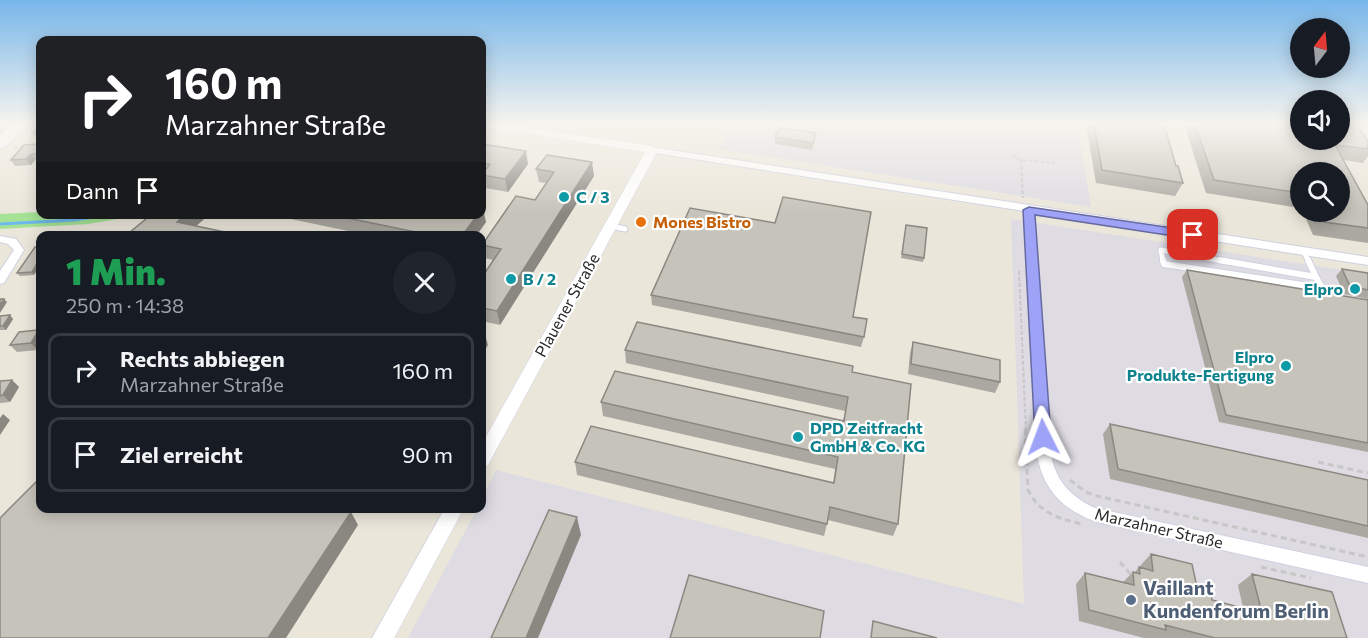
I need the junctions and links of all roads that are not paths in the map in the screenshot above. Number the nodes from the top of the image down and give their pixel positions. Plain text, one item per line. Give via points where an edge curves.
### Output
1 (650, 154) edge
2 (676, 154) edge
3 (1029, 210) junction
4 (0, 239) edge
5 (1304, 252) junction
6 (1368, 261) edge
7 (1316, 277) junction
8 (0, 280) edge
9 (1322, 288) junction
10 (1336, 298) edge
11 (486, 453) edge
12 (452, 513) edge
13 (1368, 575) edge
14 (383, 638) edge

1 - 11 street, Plauener Straße via 618,228
2 - 3 street
3 - 5 street
3 - 13 street, Marzahner Straße via 1044,455 1049,479 1057,490 1079,509 1094,514
4 - 8 street via 10,241 20,250
5 - 6 street
5 - 7 lane
7 - 9 lane
7 - 9 lane via 1161,250 1164,264
9 - 10 lane via 1326,296
12 - 14 street

